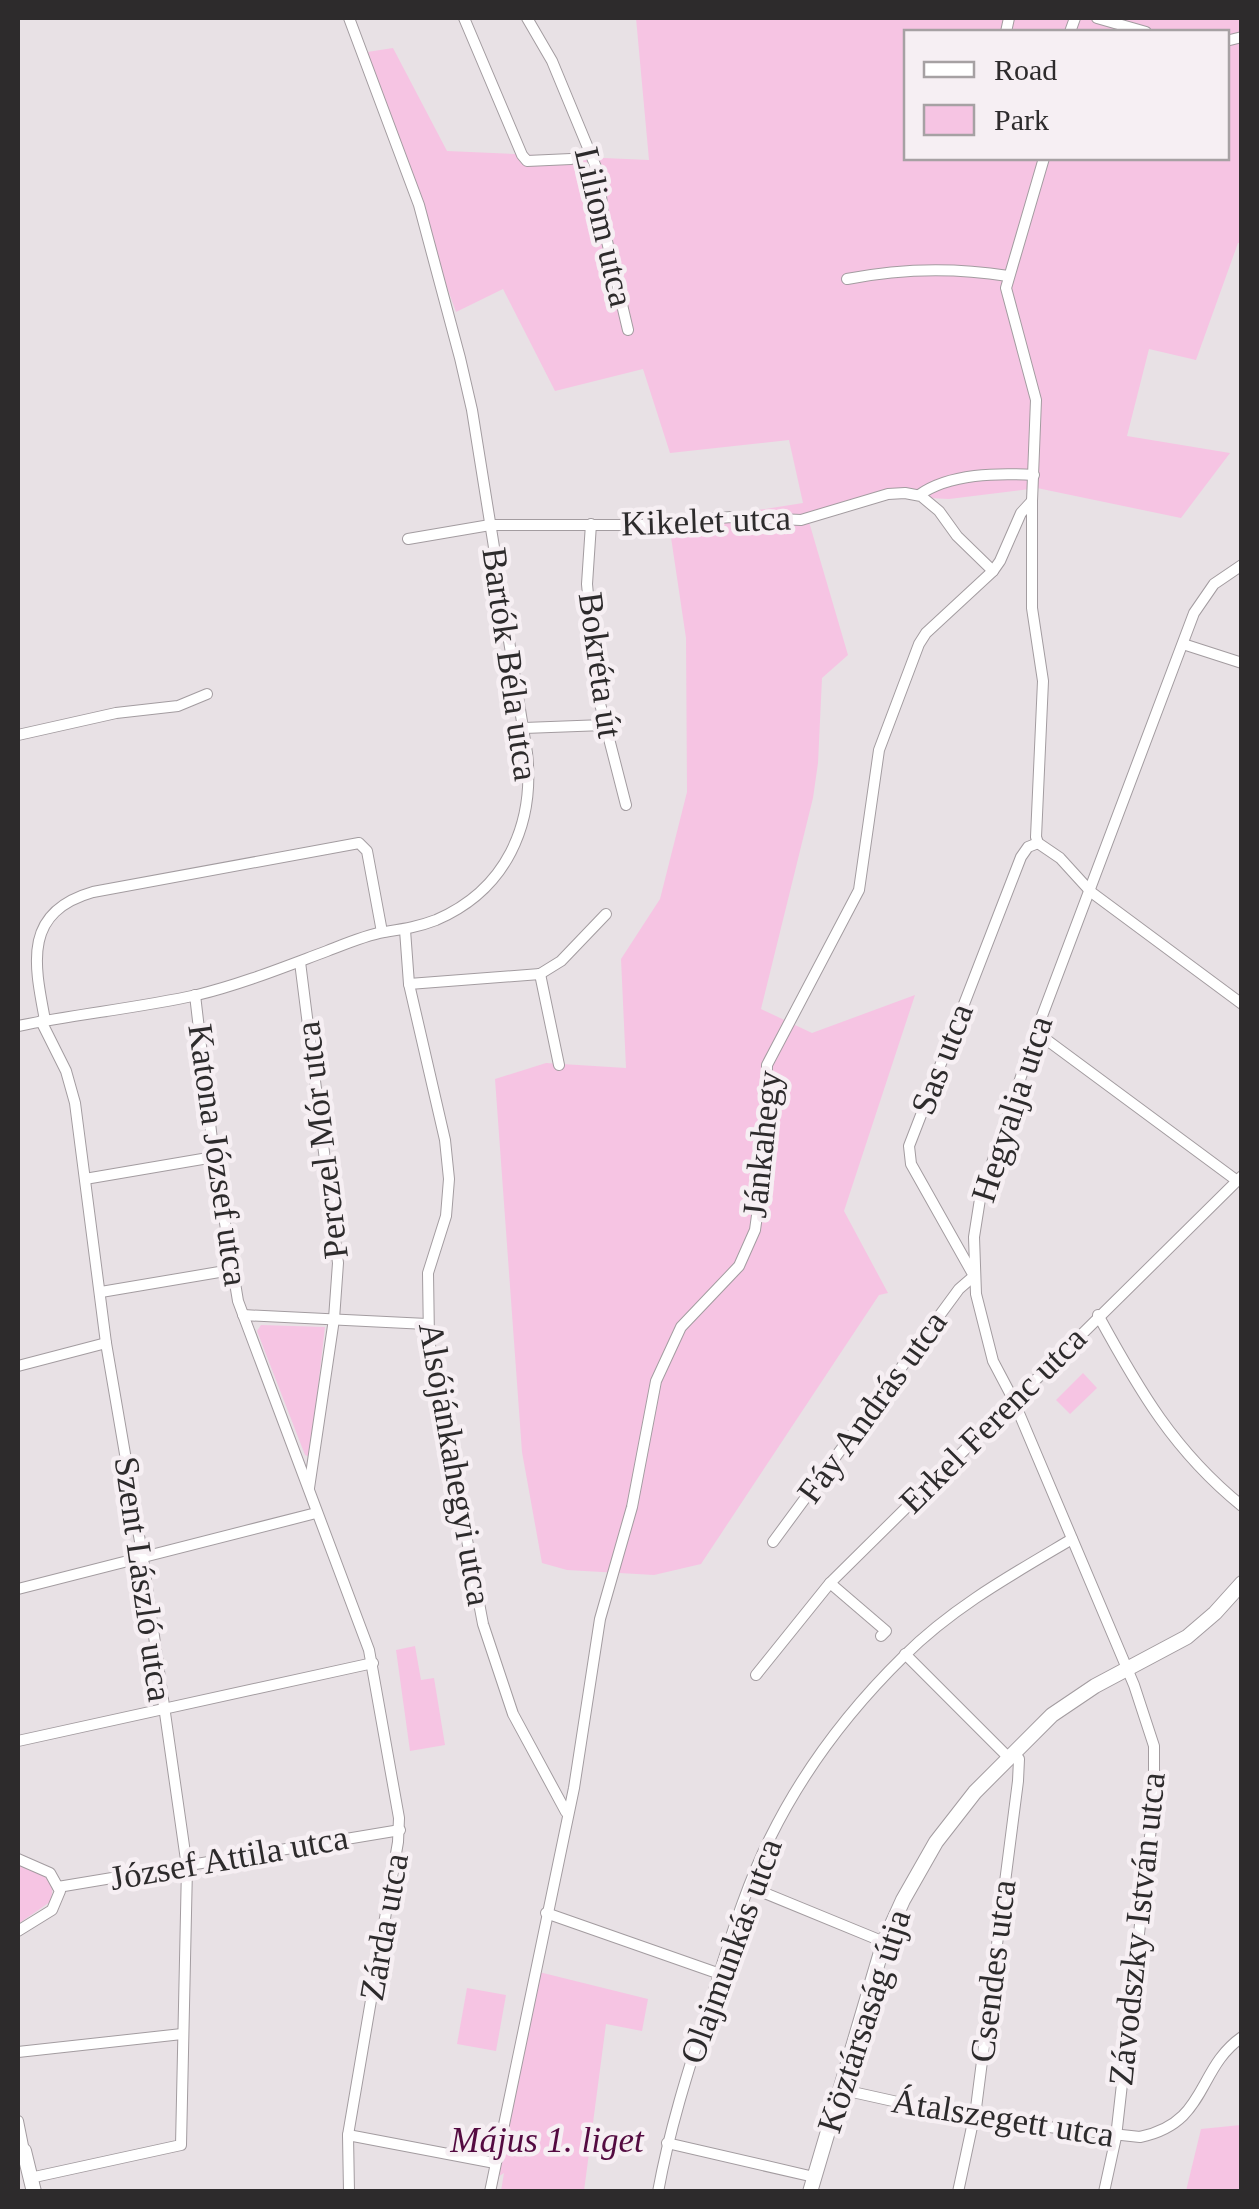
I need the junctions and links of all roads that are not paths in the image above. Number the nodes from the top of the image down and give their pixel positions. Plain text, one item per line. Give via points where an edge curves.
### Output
1 (349, 18) edge
2 (464, 18) edge
3 (527, 18) edge
4 (1096, 18) edge
5 (1139, 30) edge
6 (571, 160) dead end
7 (1043, 160) edge
8 (1008, 276) junction
9 (847, 279) dead end
10 (628, 330) dead end
11 (1034, 475) junction
12 (919, 495) junction
13 (1032, 500) junction
14 (490, 524) junction
15 (592, 524) junction
16 (408, 539) dead end
17 (1242, 565) edge
18 (992, 571) junction
19 (1182, 644) junction
20 (1242, 663) edge
21 (208, 694) dead end
22 (604, 726) junction
23 (524, 728) junction
24 (18, 735) edge
25 (626, 805) dead end
26 (1038, 842) junction
27 (1091, 892) junction
28 (606, 914) dead end
29 (405, 930) junction
30 (382, 932) junction
31 (300, 962) junction
32 (540, 974) junction
33 (409, 984) junction
34 (195, 995) junction
35 (1242, 1004) edge
36 (43, 1021) junction
37 (18, 1026) edge
38 (1036, 1032) junction
39 (559, 1065) dead end
40 (214, 1157) junction
41 (1239, 1178) edge
42 (85, 1179) junction
43 (231, 1270) junction
44 (974, 1276) junction
45 (101, 1292) junction
46 (243, 1315) junction
47 (1098, 1315) junction
48 (334, 1319) junction
49 (428, 1324) junction
50 (106, 1344) junction
51 (18, 1366) edge
52 (1014, 1399) junction
53 (309, 1489) junction
54 (1242, 1506) edge
55 (316, 1513) junction
56 (1072, 1539) junction
57 (773, 1542) dead end
58 (143, 1559) junction
59 (830, 1583) junction
60 (1242, 1583) edge
61 (18, 1589) edge
62 (881, 1636) dead end
63 (906, 1654) junction
64 (372, 1663) junction
65 (1126, 1670) junction
66 (756, 1675) dead end
67 (162, 1708) junction
68 (18, 1740) edge
69 (1011, 1754) junction
70 (566, 1812) junction
71 (400, 1830) junction
72 (18, 1860) edge
73 (186, 1867) junction
74 (58, 1886) junction
75 (750, 1887) junction
76 (546, 1913) junction
77 (18, 1932) edge
78 (884, 1942) junction
79 (720, 1974) junction
80 (182, 2034) junction
81 (1242, 2037) edge
82 (18, 2052) edge
83 (839, 2090) junction
84 (974, 2119) junction
85 (18, 2121) edge
86 (348, 2136) junction
87 (1116, 2137) junction
88 (667, 2143) junction
89 (21, 2150) edge
90 (495, 2162) junction
91 (32, 2184) edge
92 (812, 2184) edge
93 (349, 2192) edge
94 (490, 2192) edge
95 (658, 2192) edge
96 (958, 2192) edge
97 (1104, 2192) edge

1 - 14 street, Bartók Béla utca via 420,205 472,410
2 - 6 street via 522,156
3 - 10 street, Liliom utca via 598,172
4 - 5 street
7 - 8 street
8 - 9 street via 922,268
8 - 11 street via 1008,300 1035,392
11 - 12 street, Kikelet utca via 959,480
11 - 13 street
12 - 15 street, Kikelet utca via 888,494 801,520
12 - 18 street
13 - 18 street
13 - 26 street via 1032,608 1043,681
14 - 15 street, Kikelet utca
14 - 16 street, Kikelet utca
14 - 23 street, Bartók Béla utca
15 - 22 street, Bokréta út via 586,584
17 - 19 street, Hegyalja utca via 1204,597
18 - 70 street, Jánkahegy via 919,644 878,750 859,890 767,1065 765,1165 755,1230 738,1266 681,1327 656,1381 637,1488 600,1619
19 - 20 street
19 - 27 street, Hegyalja utca
21 - 24 street via 178,706
22 - 23 street
22 - 25 street, Bokréta út
23 - 29 street, Bartók Béla utca via 528,806 514,847 475,895 445,916
26 - 27 street
26 - 44 street, Sas utca via 1021,857 909,1146 916,1173
27 - 35 street
27 - 38 street, Hegyalja utca
28 - 32 street
29 - 30 street, Bartók Béla utca
29 - 33 street, Alsójánkahegyi utca
30 - 31 street, Bartók Béla utca
30 - 36 street, Szent László utca via 359,843 93,892 57,908 41,932 36,962
31 - 34 street, Bartók Béla utca
31 - 48 street, Perczel Mór utca via 337,1247
32 - 33 street
32 - 39 street
33 - 49 street, Alsójánkahegyi utca via 449,1180 446,1216 428,1273
34 - 36 street, Bartók Béla utca
34 - 40 street, Katona József utca
36 - 37 street, Bartók Béla utca
36 - 42 street, Szent László utca via 70,1079
38 - 41 street
38 - 44 street, Hegyalja utca via 980,1199
40 - 42 street
40 - 43 street, Katona József utca
41 - 47 street, Erkel Ferenc utca
42 - 45 street, Szent László utca
43 - 45 street
43 - 46 street, Katona József utca
44 - 52 street, Hegyalja utca via 993,1361
44 - 57 street, Fáy András utca
45 - 50 street, Szent László utca
46 - 48 street
46 - 53 street, Katona József utca
47 - 52 street, Erkel Ferenc utca
47 - 54 street via 1166,1431
48 - 49 street
48 - 53 street, Perczel Mór utca
49 - 70 street, Alsójánkahegyi utca via 483,1624 513,1714
50 - 51 street
50 - 58 street, Szent László utca
52 - 56 street, Hegyalja utca
52 - 59 street, Erkel Ferenc utca
53 - 55 street, Zárda utca
55 - 58 street
55 - 64 street, Zárda utca
56 - 63 street, Olajmunkás utca via 980,1594
56 - 65 street, Hegyalja utca
58 - 61 street
58 - 67 street, Szent László utca
59 - 62 street via 886,1631
59 - 66 street, Erkel Ferenc utca
60 - 65 street, Köztársaság útja via 1186,1637
63 - 69 street
63 - 75 street, Olajmunkás utca via 809,1772
64 - 67 street
64 - 71 street, Zárda utca
65 - 69 street, Köztársaság útja via 1072,1700
65 - 87 street, Závodszky István utca via 1154,1746 1156,1773
67 - 68 street
67 - 73 street, Szent László utca
69 - 78 street, Köztársaság útja via 936,1842
69 - 84 street, Csendes utca via 1018,1759 1018,1781
70 - 76 street, Jánkahegy
71 - 73 street, József Attila utca
71 - 86 street, Zárda utca
72 - 74 street via 46,1870
73 - 74 street, József Attila utca
73 - 80 street, Szent László utca
74 - 77 street via 52,1910
75 - 78 street
75 - 79 street, Olajmunkás utca
76 - 79 street
76 - 90 street, Jánkahegy
78 - 83 street, Köztársaság útja
79 - 88 street, Olajmunkás utca
80 - 82 street
80 - 91 street, Szent László utca via 181,2145
81 - 87 street, Átalszegett utca via 1222,2056 1183,2119 1152,2135
83 - 84 street, Átalszegett utca
83 - 92 street, Köztársaság útja
84 - 87 street, Átalszegett utca
84 - 96 street, Csendes utca
85 - 89 street
86 - 90 street
86 - 93 street, Zárda utca
87 - 97 street, Závodszky István utca
88 - 92 street
88 - 95 street, Olajmunkás utca
89 - 91 street
90 - 94 street, Jánkahegy

